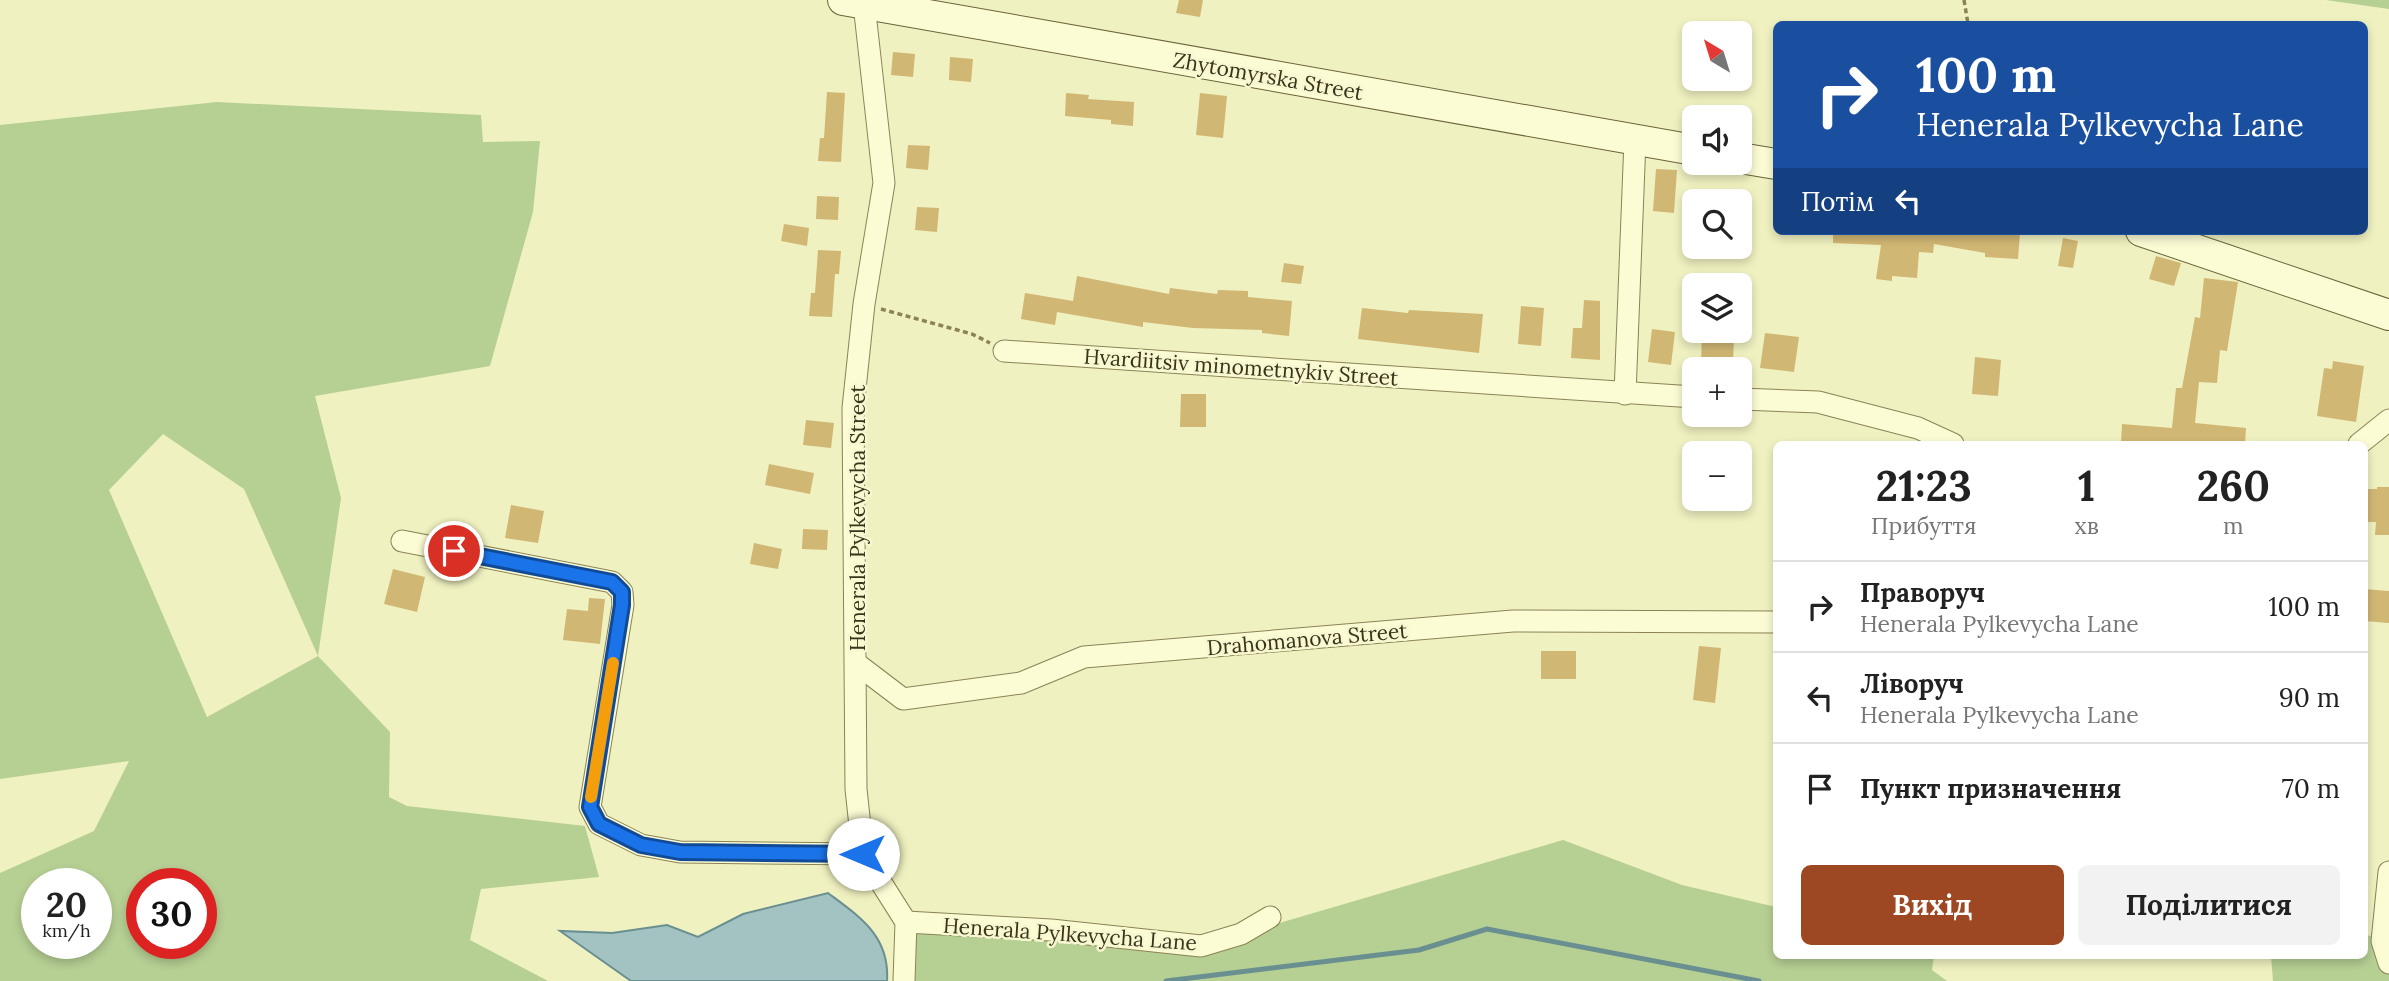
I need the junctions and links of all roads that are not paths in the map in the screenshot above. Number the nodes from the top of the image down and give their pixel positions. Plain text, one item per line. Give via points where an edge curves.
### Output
1 (853, 2) edge
2 (1635, 140) junction
3 (1682, 148) edge
4 (1752, 160) edge
5 (1773, 164) edge
6 (2153, 235) edge
7 (2389, 315) edge
8 (1004, 351) road end
9 (1625, 394) junction
10 (1682, 396) edge
11 (1752, 399) edge
12 (2389, 420) edge
13 (1946, 441) edge
14 (2363, 441) edge
15 (402, 541) dead end
16 (1773, 622) edge
17 (857, 664) junction
18 (863, 854) junction
19 (2389, 872) edge
20 (1270, 917) dead end
21 (906, 922) junction
22 (2378, 939) edge
23 (2389, 963) edge
24 (904, 981) edge

1 - 2 main road, Zhytomyrska Street
1 - 17 street, Henerala Pylkevycha Street via 884,183 853,408
2 - 3 main road, Zhytomyrska Street
2 - 9 street
4 - 5 main road
6 - 7 main road
8 - 9 street, Hvardiitsiv minometnykiv Street
9 - 10 street, Hvardiitsiv minometnykiv Street
11 - 13 street via 1818,402 1918,428
12 - 14 street
15 - 18 street via 612,582 622,592 590,807 599,824 641,845 680,852
16 - 17 street, Drahomanova Street via 1513,621 1084,657 1021,683 902,699
17 - 18 street, Henerala Pylkevycha Street via 856,789
18 - 21 street, Henerala Pylkevycha Street
19 - 22 street
20 - 21 street, Henerala Pylkevycha Lane via 1241,934 1200,946 1051,930
21 - 24 street
22 - 23 street

